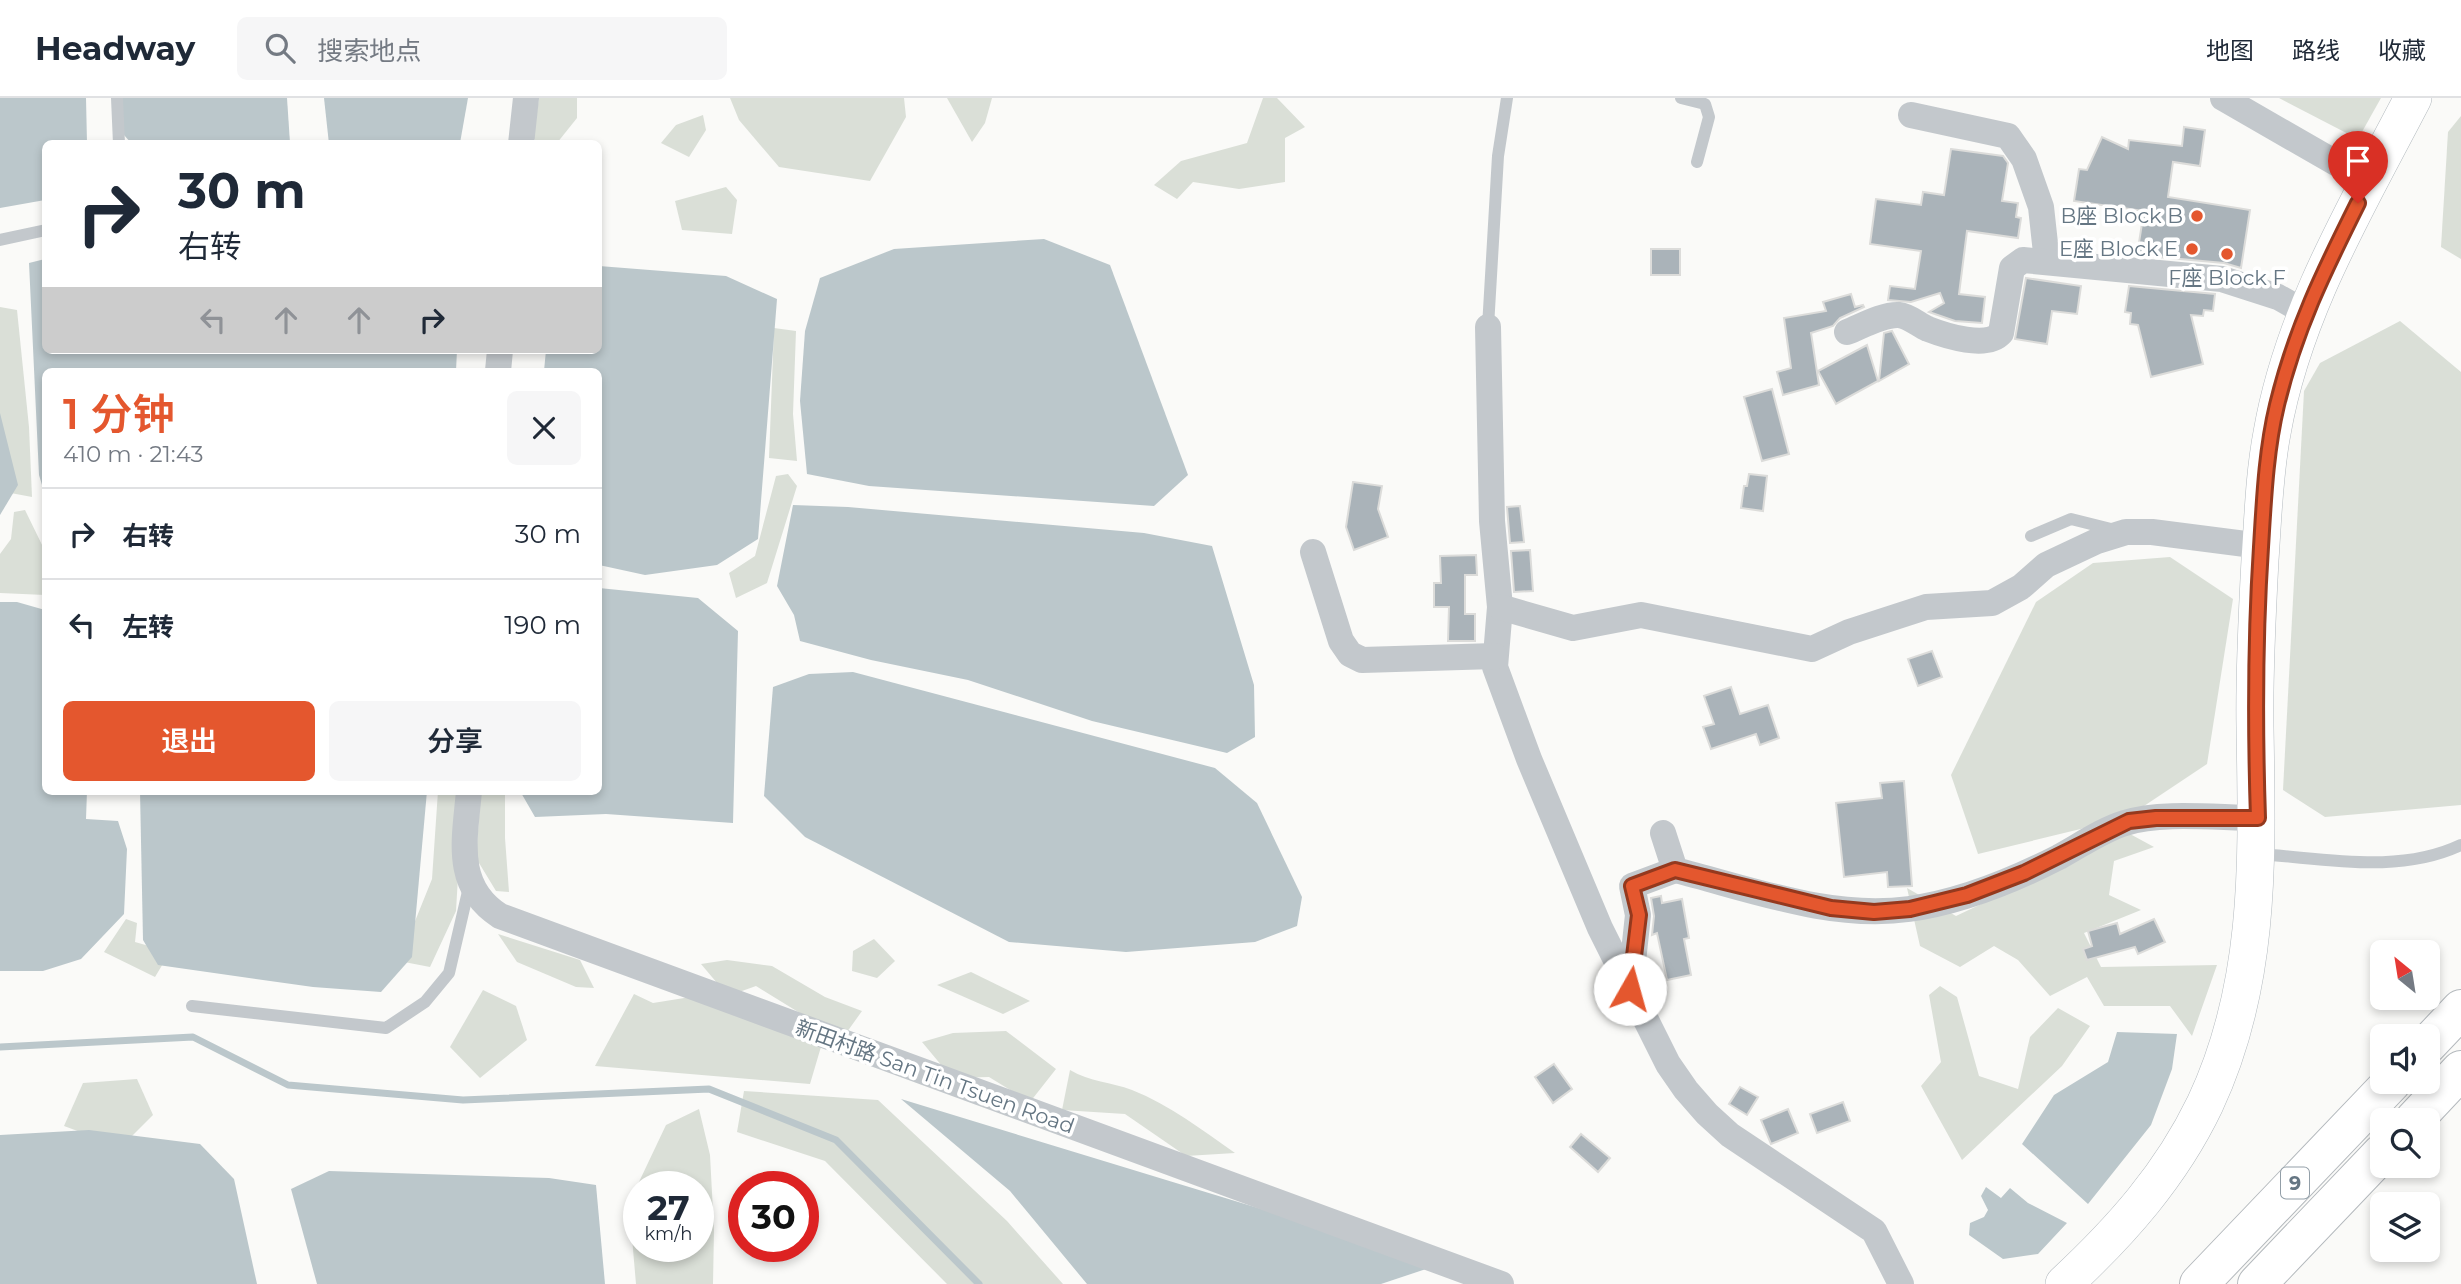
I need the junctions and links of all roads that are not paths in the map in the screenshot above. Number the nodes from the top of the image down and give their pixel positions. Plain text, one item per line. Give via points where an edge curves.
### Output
1 (117, 98) edge
2 (526, 98) edge
3 (1507, 98) edge
4 (1681, 98) edge
5 (2223, 98) edge
6 (2413, 98) edge
7 (1911, 115) dead end
8 (119, 140) edge
9 (521, 140) edge
10 (1697, 162) dead end
11 (2369, 182) junction
12 (42, 231) edge
13 (0, 240) edge
14 (2047, 262) junction
15 (2305, 312) junction
16 (1488, 327) joint
17 (1847, 332) dead end
18 (2126, 532) junction
19 (2031, 536) dead end
20 (2261, 546) junction
21 (1313, 552) dead end
22 (1500, 607) junction
23 (1495, 656) junction
24 (468, 795) edge
25 (2258, 818) junction
26 (1662, 833) dead end
27 (2461, 845) edge
28 (2257, 854) junction
29 (1675, 870) junction
30 (470, 884) junction
31 (1630, 989) junction
32 (192, 1006) dead end
33 (2461, 1009) edge
34 (2440, 1031) edge
35 (2461, 1070) edge
36 (2381, 1094) edge
37 (2425, 1108) edge
38 (2370, 1166) edge
39 (1501, 1284) edge
40 (1901, 1284) edge
41 (2064, 1284) edge
42 (2199, 1284) edge
43 (2257, 1284) edge

1 - 8 lane
2 - 9 street
3 - 16 lane via 1498,156
4 - 10 lane via 1705,104 1708,110
5 - 11 street
6 - 11 main road
7 - 14 street via 2008,136 2024,159 2041,207
11 - 15 main road
12 - 13 lane
14 - 15 street via 2222,279 2278,297
14 - 17 street via 2023,260 2012,268 2001,333 1990,341 1930,329 1901,315
15 - 20 main road via 2272,432
16 - 22 street via 1492,521
18 - 19 lane via 2071,519
18 - 20 street
18 - 22 street via 2046,565 2021,587 1992,603 1926,607 1811,649 1641,615 1573,628
20 - 25 main road via 2255,687
21 - 23 street via 1341,641 1350,654 1362,660
22 - 23 street
23 - 31 street via 1529,760
24 - 30 street via 464,862
25 - 28 main road
25 - 29 street via 2129,821 2024,873 1948,901 1897,910 1854,911 1812,905
26 - 29 street
27 - 28 lane via 2399,862
28 - 41 main road via 2243,988 2231,1036 2205,1103 2138,1209
29 - 31 street via 1632,886 1639,915
30 - 32 lane via 449,973 425,1002 386,1028
30 - 39 street, 新田村路 San Tin Tsuen Road via 484,904 511,921
31 - 40 street via 1668,1064 1707,1114 1730,1135 1874,1231
33 - 34 highway
35 - 37 highway
36 - 42 highway, 9
38 - 43 highway, 9

